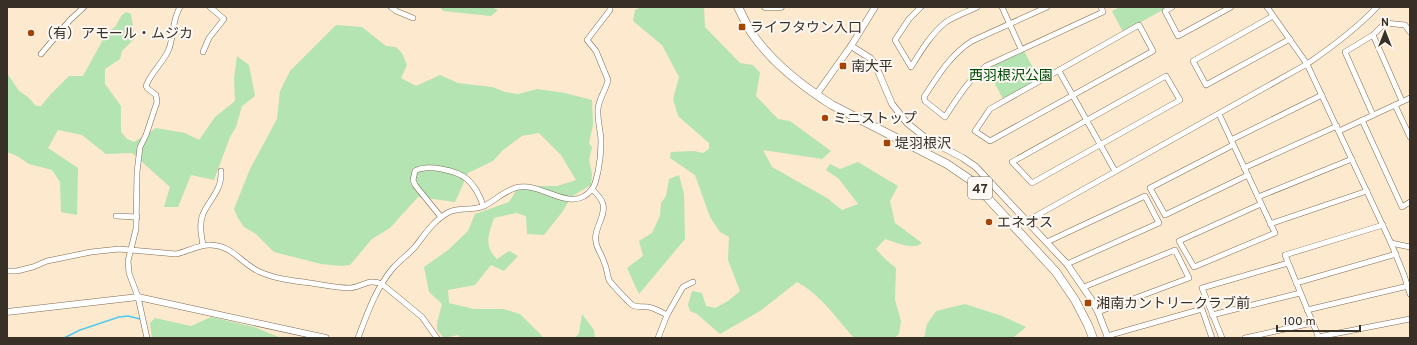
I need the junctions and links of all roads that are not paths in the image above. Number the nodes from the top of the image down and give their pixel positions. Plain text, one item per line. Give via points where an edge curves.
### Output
1 (84, 7) edge
2 (180, 7) edge
3 (210, 7) edge
4 (391, 7) edge
5 (610, 7) edge
6 (738, 7) edge
7 (765, 7) edge
8 (780, 7) edge
9 (875, 7) edge
10 (921, 7) edge
11 (977, 7) edge
12 (1002, 7) edge
13 (1046, 7) edge
14 (1101, 7) edge
15 (1172, 7) edge
16 (1231, 7) edge
17 (1267, 7) edge
18 (1377, 7) edge
19 (1273, 16) junction
20 (413, 18) dead end
21 (1010, 24) junction
22 (1410, 32) edge
23 (1373, 35) junction
24 (1290, 39) junction
25 (851, 46) junction
26 (1021, 49) junction
27 (203, 52) dead end
28 (41, 54) dead end
29 (1307, 64) junction
30 (1059, 71) junction
31 (816, 95) junction
32 (1073, 95) junction
33 (1322, 95) junction
34 (1410, 98) edge
35 (1402, 101) junction
36 (1395, 105) junction
37 (1219, 114) junction
38 (1372, 115) junction
39 (1087, 120) junction
40 (1362, 120) junction
41 (1338, 129) junction
42 (1410, 137) edge
43 (1232, 142) junction
44 (1100, 145) junction
45 (1352, 159) junction
46 (1244, 168) junction
47 (221, 171) dead end
48 (1115, 171) junction
49 (1248, 175) junction
50 (592, 189) junction
51 (1367, 191) junction
52 (1258, 196) junction
53 (1410, 202) edge
54 (1261, 204) junction
55 (483, 206) junction
56 (116, 216) dead end
57 (137, 217) junction
58 (441, 217) junction
59 (1027, 221) junction
60 (1270, 224) junction
61 (1382, 225) junction
62 (1047, 242) junction
63 (1391, 243) junction
64 (203, 245) junction
65 (1410, 247) edge
66 (132, 250) junction
67 (1396, 254) junction
68 (1288, 263) junction
69 (1067, 264) junction
70 (7, 271) edge
71 (1407, 275) edge
72 (693, 282) dead end
73 (1296, 283) junction
74 (382, 284) junction
75 (1408, 286) junction
76 (1084, 287) junction
77 (1300, 293) junction
78 (1410, 294) edge
79 (138, 297) junction
80 (1307, 310) junction
81 (7, 312) edge
82 (1098, 312) junction
83 (666, 315) junction
84 (1212, 315) junction
85 (1410, 319) edge
86 (1312, 323) junction
87 (1108, 337) edge
88 (1318, 337) edge
89 (148, 338) edge
90 (326, 338) edge
91 (358, 338) edge
92 (437, 338) edge
93 (658, 338) edge
94 (1093, 338) edge
95 (1212, 338) edge
96 (1222, 338) edge
97 (1245, 338) edge

1 - 28 street
2 - 57 street via 176,12 169,49 146,86 158,99 140,147
3 - 27 street via 224,19 209,38
4 - 20 street
5 - 50 street via 587,40 596,51 608,80 599,101 601,152
6 - 31 main road, 47 via 762,46
7 - 8 street
9 - 25 street
10 - 11 street via 895,40 911,67 937,31 947,22
12 - 21 street
13 - 21 street
14 - 26 street via 1103,12
15 - 16 street via 1165,11 1178,36
17 - 19 street
18 - 29 street via 1364,21
19 - 24 street
19 - 24 street via 1193,61 1206,85
21 - 26 street
21 - 26 street via 962,47 947,63 924,97 925,101 945,117 977,73
22 - 23 street via 1406,25 1385,23
23 - 35 street
23 - 38 street via 1345,52
24 - 29 street
25 - 31 street
25 - 59 street via 875,64 892,104 907,123 927,139 976,168
29 - 33 street
29 - 37 street
30 - 32 street
30 - 32 street via 1139,26 1153,51
30 - 32 street via 990,109 975,131 990,141
31 - 94 main road, 47 via 947,164 972,181 1056,272 1075,300
32 - 39 street
33 - 41 street
33 - 43 street
34 - 35 street
35 - 36 street
36 - 38 street
36 - 42 street
37 - 43 street
37 - 48 street
38 - 40 street
39 - 44 street
39 - 44 street via 1012,162 1032,183
39 - 44 street via 1166,76 1180,100
40 - 41 street
40 - 53 street via 1402,207
41 - 45 street
41 - 46 street
43 - 46 street
43 - 49 street via 1150,188 1165,215
44 - 48 street
45 - 51 street
45 - 52 street
46 - 49 street
47 - 64 street via 219,187 201,223
48 - 59 street
49 - 52 street
50 - 55 street via 574,200 535,188 518,187
50 - 83 street via 604,204 595,241 610,282 632,305 648,306
51 - 60 street
51 - 61 street
52 - 54 street
54 - 60 street
54 - 60 street via 1179,241 1194,267 1275,233
55 - 58 street via 457,209
55 - 58 street via 466,178 444,169 430,167 415,170 415,185
56 - 57 street
57 - 66 street
58 - 74 street via 410,253 394,267
59 - 62 street
61 - 63 street
61 - 68 street via 1285,255
62 - 69 street
62 - 69 street via 1144,196 1159,223
63 - 65 street
63 - 67 street
64 - 66 street via 176,254
64 - 74 street via 227,248 250,267 279,278 341,288 352,288 375,281
66 - 70 street via 119,248 90,252
66 - 79 street via 128,261 129,273
67 - 71 street
67 - 73 street
68 - 73 street
68 - 84 street via 1202,288
69 - 76 street
71 - 75 street
72 - 83 street via 683,287
73 - 77 street
74 - 91 street
74 - 92 street via 422,317
75 - 78 street
75 - 80 street
76 - 82 street
76 - 82 street via 1175,250 1189,278
77 - 80 street
77 - 84 street
79 - 81 street
79 - 89 street
79 - 90 street
80 - 86 street
82 - 87 street
83 - 93 street
84 - 96 street
85 - 88 street
86 - 88 street
86 - 97 street
87 - 95 street via 1202,309

